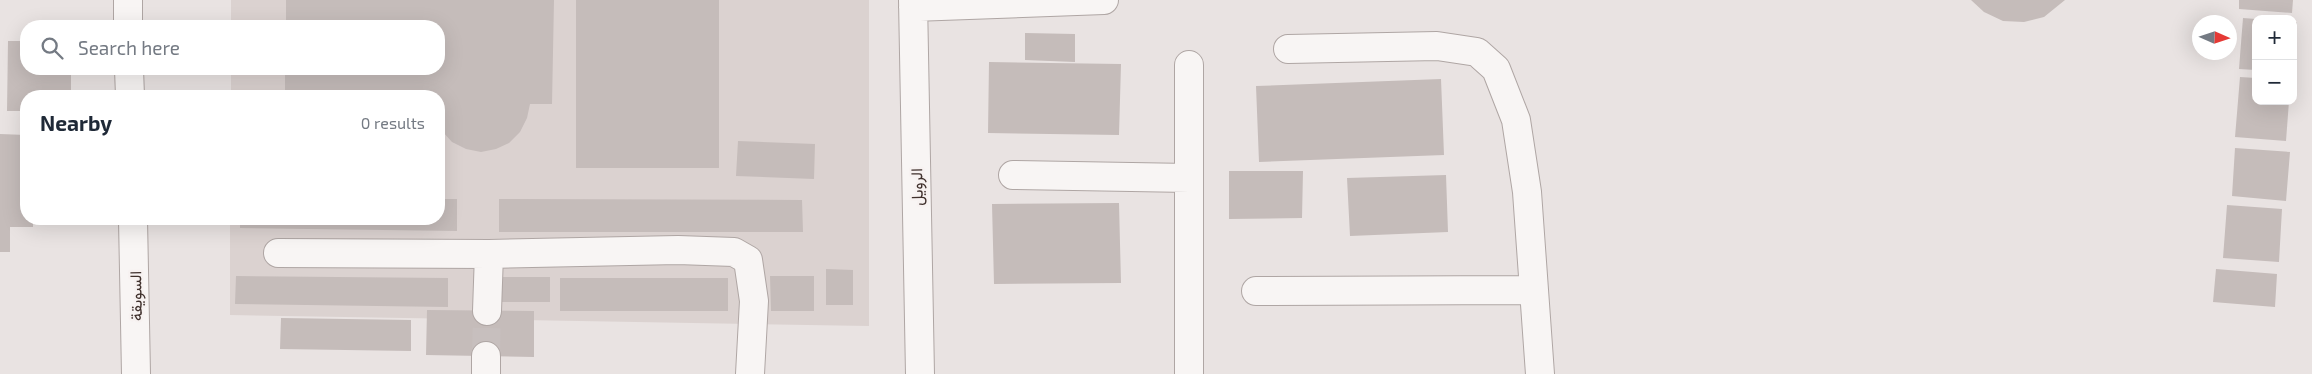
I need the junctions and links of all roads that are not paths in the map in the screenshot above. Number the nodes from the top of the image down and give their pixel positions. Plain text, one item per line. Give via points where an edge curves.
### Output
1 (1104, 0) edge
2 (913, 4) edge
3 (1288, 49) dead end
4 (1189, 65) dead end
5 (129, 75) edge
6 (130, 90) edge
7 (1013, 175) dead end
8 (1189, 178) junction
9 (133, 225) edge
10 (278, 253) dead end
11 (489, 254) junction
12 (1534, 290) junction
13 (1256, 291) dead end
14 (487, 311) tunnel mouth
15 (136, 374) edge
16 (750, 374) edge
17 (920, 374) edge
18 (1189, 374) edge
19 (1540, 374) edge

1 - 2 street
2 - 17 street, الرويل
3 - 12 street via 1437,46 1477,52 1496,69 1516,120 1527,192
4 - 8 street
5 - 6 street
7 - 8 street
8 - 18 street
9 - 15 street, السويقة
10 - 11 street
11 - 14 street
11 - 16 street via 734,252 748,260 754,301
12 - 13 street
12 - 19 street

